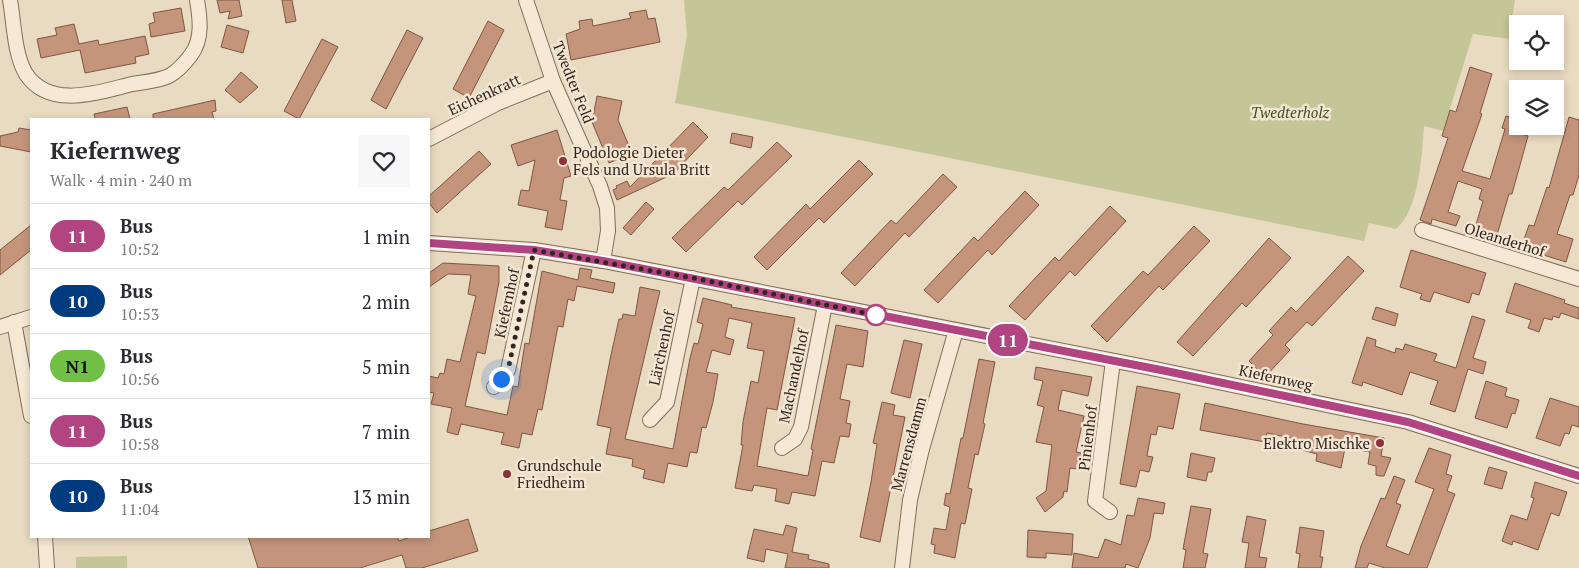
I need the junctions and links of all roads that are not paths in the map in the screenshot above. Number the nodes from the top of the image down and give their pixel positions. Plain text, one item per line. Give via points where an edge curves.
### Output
1 (10, 0) edge
2 (197, 0) edge
3 (526, 0) edge
4 (553, 81) junction
5 (430, 137) edge
6 (1422, 230) dead end
7 (430, 243) edge
8 (534, 250) junction
9 (603, 261) junction
10 (693, 278) junction
11 (1579, 279) edge
12 (825, 305) junction
13 (30, 317) edge
14 (14, 322) junction
15 (0, 327) edge
16 (956, 330) junction
17 (1113, 361) junction
18 (494, 387) dead end
19 (30, 410) edge
20 (650, 420) dead end
21 (782, 448) dead end
22 (1579, 476) edge
23 (1110, 512) dead end
24 (45, 538) edge
25 (47, 568) edge
26 (902, 568) edge

1 - 2 street via 19,56 26,74 52,93 68,96 86,95 168,76 181,67 193,54 199,37
3 - 4 street, Twedter Feld
4 - 5 street, Eichenkratt via 498,103
4 - 9 street, Twedter Feld via 608,208
6 - 11 street, Oleanderhof
7 - 8 street, Kiefernweg
8 - 9 street, Kiefernweg
8 - 18 street, Kiefernhof via 508,370
9 - 10 street, Kiefernweg
10 - 12 street, Kiefernweg
10 - 20 street, Lärchenhof via 667,402
12 - 16 street, Kiefernweg
12 - 21 street, Machandelhof via 801,427 795,439
13 - 14 street
14 - 15 street
14 - 19 street
16 - 17 street, Kiefernweg
16 - 26 street, Marrensdamm via 910,500
17 - 22 street, Kiefernweg via 1408,422
17 - 23 street, Pinienhof via 1095,501
24 - 25 street

